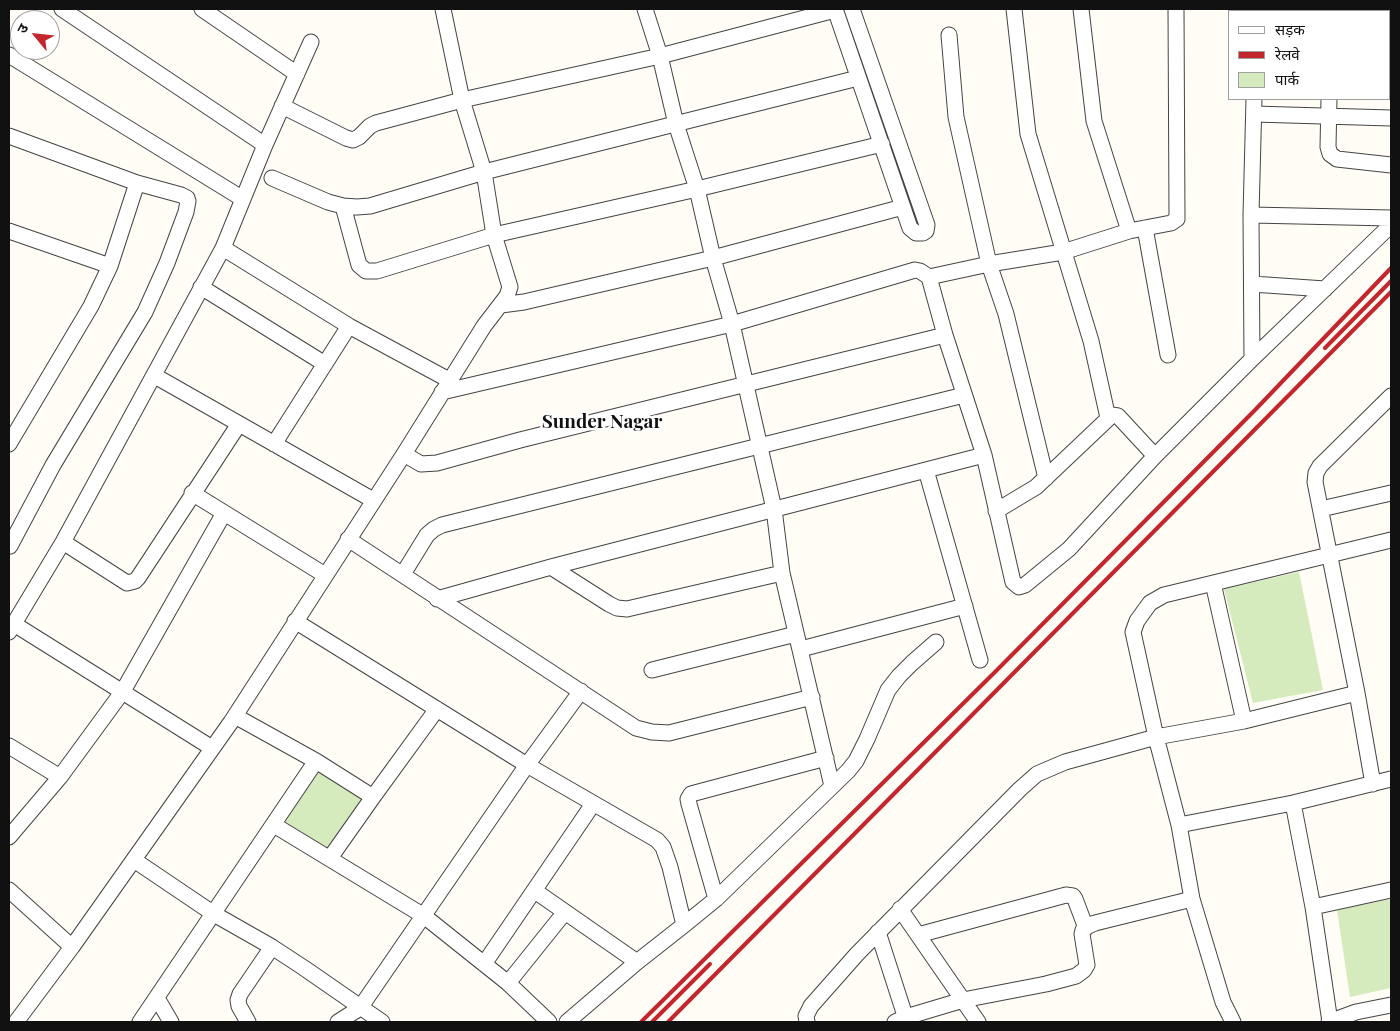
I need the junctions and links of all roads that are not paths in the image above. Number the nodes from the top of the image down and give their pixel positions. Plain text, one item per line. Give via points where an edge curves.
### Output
1 (62, 9) edge
2 (202, 9) edge
3 (442, 9) edge
4 (645, 9) edge
5 (852, 9) edge
6 (1014, 9) edge
7 (1081, 9) edge
8 (1176, 9) edge
9 (835, 10) edge
10 (949, 35) dead end
11 (311, 42) dead end
12 (9, 55) edge
13 (660, 56) junction
14 (297, 74) junction
15 (858, 78) junction
16 (462, 100) junction
17 (1330, 100) edge
18 (282, 106) junction
19 (1254, 106) edge
20 (1329, 116) junction
21 (1391, 118) edge
22 (676, 124) junction
23 (9, 136) edge
24 (882, 144) junction
25 (265, 145) junction
26 (1391, 166) edge
27 (484, 172) junction
28 (272, 178) dead end
29 (137, 183) junction
30 (697, 189) junction
31 (243, 199) junction
32 (343, 206) junction
33 (903, 207) junction
34 (1252, 215) junction
35 (1391, 218) edge
36 (1391, 225) edge
37 (1145, 228) junction
38 (9, 231) edge
39 (1130, 232) junction
40 (494, 235) junction
41 (223, 248) junction
42 (1063, 252) junction
43 (712, 258) junction
44 (989, 264) junction
45 (110, 266) junction
46 (928, 277) junction
47 (1252, 284) junction
48 (201, 288) junction
49 (1325, 289) junction
50 (501, 305) junction
51 (732, 324) junction
52 (349, 326) junction
53 (945, 335) junction
54 (1168, 355) dead end
55 (1252, 359) junction
56 (325, 364) junction
57 (154, 376) junction
58 (744, 384) junction
59 (445, 386) junction
60 (964, 395) junction
61 (1391, 396) edge
62 (1108, 418) junction
63 (239, 424) junction
64 (9, 444) edge
65 (274, 444) junction
66 (760, 445) junction
67 (404, 454) junction
68 (984, 456) junction
69 (1155, 456) junction
70 (926, 470) junction
71 (1046, 478) junction
72 (192, 493) junction
73 (1391, 493) edge
74 (373, 500) junction
75 (774, 509) junction
76 (1320, 509) junction
77 (996, 511) junction
78 (224, 513) junction
79 (348, 539) junction
80 (1391, 540) edge
81 (63, 542) junction
82 (10, 546) edge
83 (1330, 555) junction
84 (551, 567) junction
85 (782, 573) junction
86 (403, 574) junction
87 (325, 575) junction
88 (1213, 583) junction
89 (437, 598) junction
90 (965, 606) junction
91 (295, 621) junction
92 (11, 628) edge
93 (796, 634) junction
94 (936, 642) dead end
95 (801, 649) junction
96 (980, 660) dead end
97 (652, 670) dead end
98 (123, 691) junction
99 (580, 691) junction
100 (1357, 693) junction
101 (812, 697) junction
102 (437, 709) junction
103 (235, 716) junction
104 (1244, 721) junction
105 (1156, 737) junction
106 (9, 746) edge
107 (212, 748) junction
108 (826, 758) junction
109 (316, 761) junction
110 (527, 765) junction
111 (60, 777) junction
112 (1391, 779) edge
113 (1373, 784) junction
114 (832, 786) junction
115 (373, 797) junction
116 (1293, 803) junction
117 (593, 804) junction
118 (274, 825) junction
119 (1179, 825) junction
120 (9, 837) edge
121 (330, 858) junction
122 (134, 860) junction
123 (9, 890) edge
124 (1391, 890) edge
125 (535, 891) junction
126 (716, 899) junction
127 (1192, 899) junction
128 (1313, 907) junction
129 (900, 909) junction
130 (565, 912) junction
131 (214, 914) junction
132 (424, 916) junction
133 (684, 925) junction
134 (1086, 928) junction
135 (878, 932) junction
136 (918, 935) junction
137 (72, 947) junction
138 (272, 947) junction
139 (637, 962) junction
140 (484, 964) junction
141 (508, 983) junction
142 (157, 998) junction
143 (963, 1000) junction
144 (1391, 1005) edge
145 (360, 1008) junction
146 (903, 1021) edge
147 (16, 1022) edge
148 (140, 1022) edge
149 (171, 1022) edge
150 (248, 1022) edge
151 (338, 1022) edge
152 (382, 1022) edge
153 (549, 1022) edge
154 (568, 1022) edge
155 (807, 1022) edge
156 (978, 1022) edge
157 (1233, 1022) edge
158 (1329, 1022) edge

1 - 25 street
2 - 14 street
3 - 16 street
4 - 13 street
5 - 33 street via 927,225 926,231 918,233 910,228
6 - 42 street via 1028,134
7 - 39 street via 1094,121
8 - 37 street via 1178,215 1175,221
9 - 13 street
9 - 15 street
10 - 44 street via 956,117
11 - 14 street
12 - 31 street
13 - 16 street
13 - 22 street
14 - 18 street
15 - 22 street
15 - 24 street
16 - 18 street via 376,123 353,140
16 - 27 street
17 - 20 street
18 - 25 street
19 - 20 street
19 - 34 street
20 - 21 street
20 - 26 street via 1328,147 1332,157
22 - 27 street
22 - 30 street
23 - 29 street
24 - 30 street
24 - 33 street
25 - 31 street
27 - 32 street via 370,206
27 - 40 street
28 - 32 street
29 - 45 street
29 - 82 street via 181,195 188,201 186,212 145,312 53,465
30 - 40 street
30 - 43 street
31 - 41 street
32 - 40 street via 359,265 370,272
33 - 43 street
34 - 35 street
34 - 47 street
36 - 49 street
37 - 39 street
37 - 54 street
38 - 45 street
39 - 42 street
40 - 50 street via 510,287
41 - 48 street
41 - 52 street
42 - 44 street
42 - 62 street via 1091,341
43 - 50 street
43 - 51 street
44 - 46 street
44 - 71 street via 1006,314
45 - 64 street via 91,306
46 - 51 street via 915,270
46 - 53 street
47 - 49 street
47 - 55 street
48 - 56 street
48 - 57 street
49 - 55 street
50 - 59 street
51 - 58 street
51 - 59 street
52 - 56 street
52 - 59 street
53 - 58 street
53 - 60 street
55 - 69 street
56 - 65 street
57 - 63 street
57 - 81 street
58 - 66 street
58 - 67 street via 436,463 421,464
59 - 67 street
60 - 66 street
60 - 68 street
61 - 76 street via 1320,466 1315,482
62 - 69 street via 1116,415
62 - 71 street
63 - 65 street
63 - 72 street
65 - 74 street
66 - 75 street
66 - 86 street via 442,525 427,535
67 - 74 street
68 - 70 street
68 - 77 street
69 - 77 street via 1069,549 1025,585 1019,587 1012,582
70 - 75 street
70 - 90 street
71 - 77 street
72 - 78 street
72 - 81 street via 138,578 130,583
73 - 76 street
74 - 79 street
75 - 84 street
75 - 85 street
76 - 83 street
78 - 87 street
78 - 98 street
79 - 86 street
79 - 87 street
80 - 83 street
81 - 92 street
83 - 88 street
83 - 100 street
84 - 85 street via 609,604 627,609
84 - 89 street
85 - 93 street
86 - 89 street
87 - 91 street
88 - 104 street
88 - 105 street via 1150,603 1137,621 1133,632
89 - 99 street
90 - 95 street
90 - 96 street
91 - 102 street
91 - 103 street
92 - 98 street
93 - 95 street
93 - 97 street
94 - 114 street via 905,669 888,690 856,760
95 - 101 street
98 - 107 street
98 - 111 street
99 - 101 street via 636,728 661,733
99 - 110 street
100 - 104 street
100 - 113 street
101 - 108 street
102 - 110 street
102 - 115 street
103 - 107 street
103 - 109 street
104 - 105 street
105 - 119 street
105 - 129 street via 1065,762 1038,774
106 - 111 street
107 - 122 street
108 - 114 street
108 - 126 street via 690,794 688,804
109 - 115 street
109 - 118 street
110 - 117 street
110 - 132 street
111 - 120 street
112 - 113 street
113 - 116 street
114 - 126 street
115 - 121 street
116 - 119 street
116 - 128 street
117 - 125 street
117 - 133 street via 657,840 663,847
118 - 121 street
118 - 131 street
119 - 127 street
121 - 132 street
122 - 131 street
122 - 137 street
123 - 137 street
124 - 128 street
125 - 130 street
125 - 140 street
126 - 133 street
127 - 134 street
127 - 157 street via 1223,1002
128 - 158 street
129 - 135 street
129 - 136 street
130 - 139 street
130 - 141 street
131 - 138 street
131 - 142 street
132 - 140 street
132 - 145 street
133 - 139 street
134 - 136 street via 1075,899 1070,895
134 - 143 street via 1082,934 1087,965 1076,976
135 - 146 street
135 - 155 street via 811,1006
136 - 143 street
137 - 147 street
138 - 145 street
138 - 150 street via 238,1000
139 - 154 street
140 - 141 street
141 - 153 street
142 - 148 street
142 - 149 street
143 - 146 street
143 - 156 street
144 - 158 street via 1356,1012
145 - 151 street
145 - 152 street

